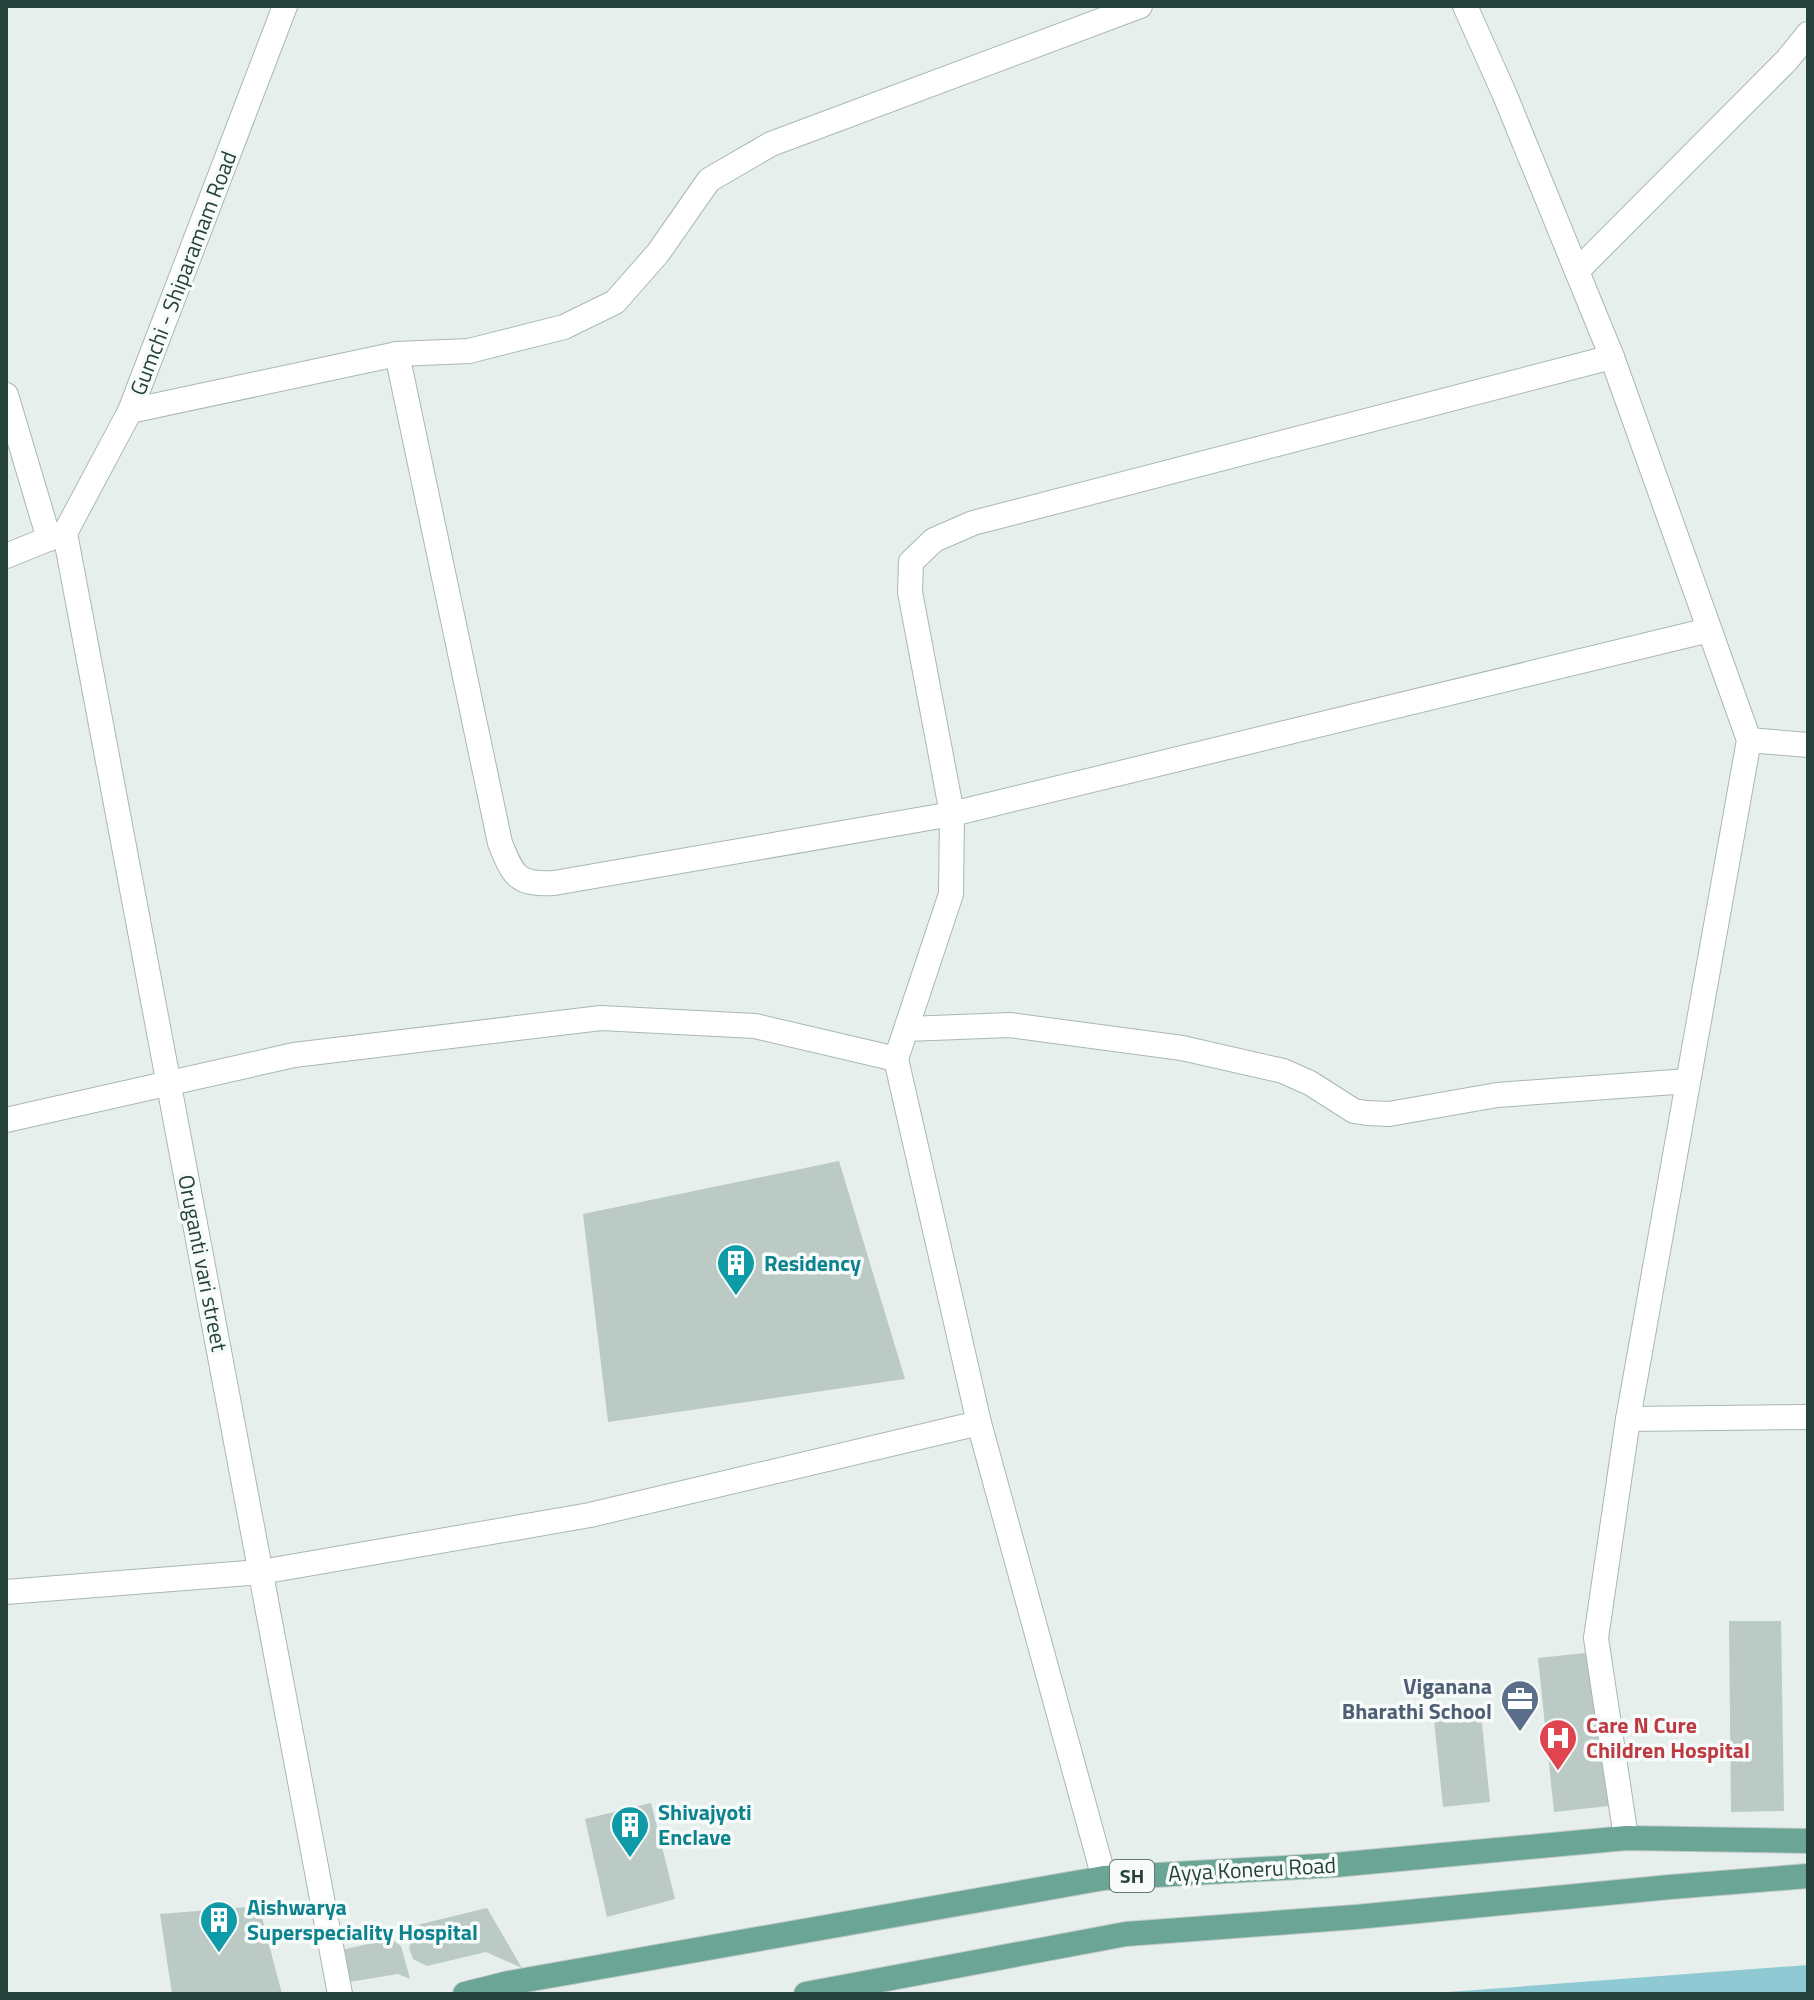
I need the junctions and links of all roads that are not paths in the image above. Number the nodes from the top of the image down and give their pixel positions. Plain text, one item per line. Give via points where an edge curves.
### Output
1 (285, 6) edge
2 (1140, 6) edge
3 (1465, 6) edge
4 (1808, 34) edge
5 (1577, 271) junction
6 (397, 354) junction
7 (1612, 357) junction
8 (6, 395) edge
9 (130, 411) junction
10 (57, 536) junction
11 (6, 556) edge
12 (1709, 630) junction
13 (1749, 740) junction
14 (1808, 745) edge
15 (952, 814) junction
16 (907, 1029) junction
17 (896, 1059) junction
18 (1688, 1081) junction
19 (169, 1082) junction
20 (6, 1120) edge
21 (1808, 1417) edge
22 (1628, 1419) junction
23 (979, 1423) junction
24 (261, 1572) junction
25 (6, 1592) edge
26 (1626, 1838) junction
27 (1808, 1841) edge
28 (1808, 1876) edge
29 (1104, 1878) junction
30 (340, 1994) edge
31 (465, 1994) edge
32 (806, 1994) edge

1 - 9 street, Gumchi - Shiparamam Road
2 - 6 street via 771,144 709,180 658,253 615,302 564,327 469,351
3 - 5 street
4 - 5 street
5 - 7 street
6 - 9 street
6 - 15 street via 500,843 512,871 527,882 554,883
7 - 12 street
7 - 15 street via 973,523 934,540 911,562 910,592
8 - 10 street, Oruganti vari street
9 - 10 street, Gumchi - Shiparamam Road
10 - 11 street
10 - 19 street, Oruganti vari street
12 - 13 street
12 - 15 street
13 - 14 street
13 - 18 street
15 - 16 street via 951,894
16 - 17 street
16 - 18 street via 1010,1025 1182,1048 1283,1071 1354,1111 1367,1113 1389,1114 1497,1095
17 - 19 street via 755,1026 601,1018 294,1055
17 - 23 street
18 - 22 street
19 - 20 street
19 - 24 street, Oruganti vari street
21 - 22 street
22 - 26 street via 1596,1638
23 - 24 street via 590,1515
23 - 29 street
24 - 25 street
24 - 30 street, Oruganti vari street
26 - 27 main road, Ayya Koneru Road / SH
26 - 29 main road, Ayya Koneru Road / SH via 1335,1865
28 - 32 main road via 1126,1934
29 - 31 main road, Ayya Koneru Road / SH

